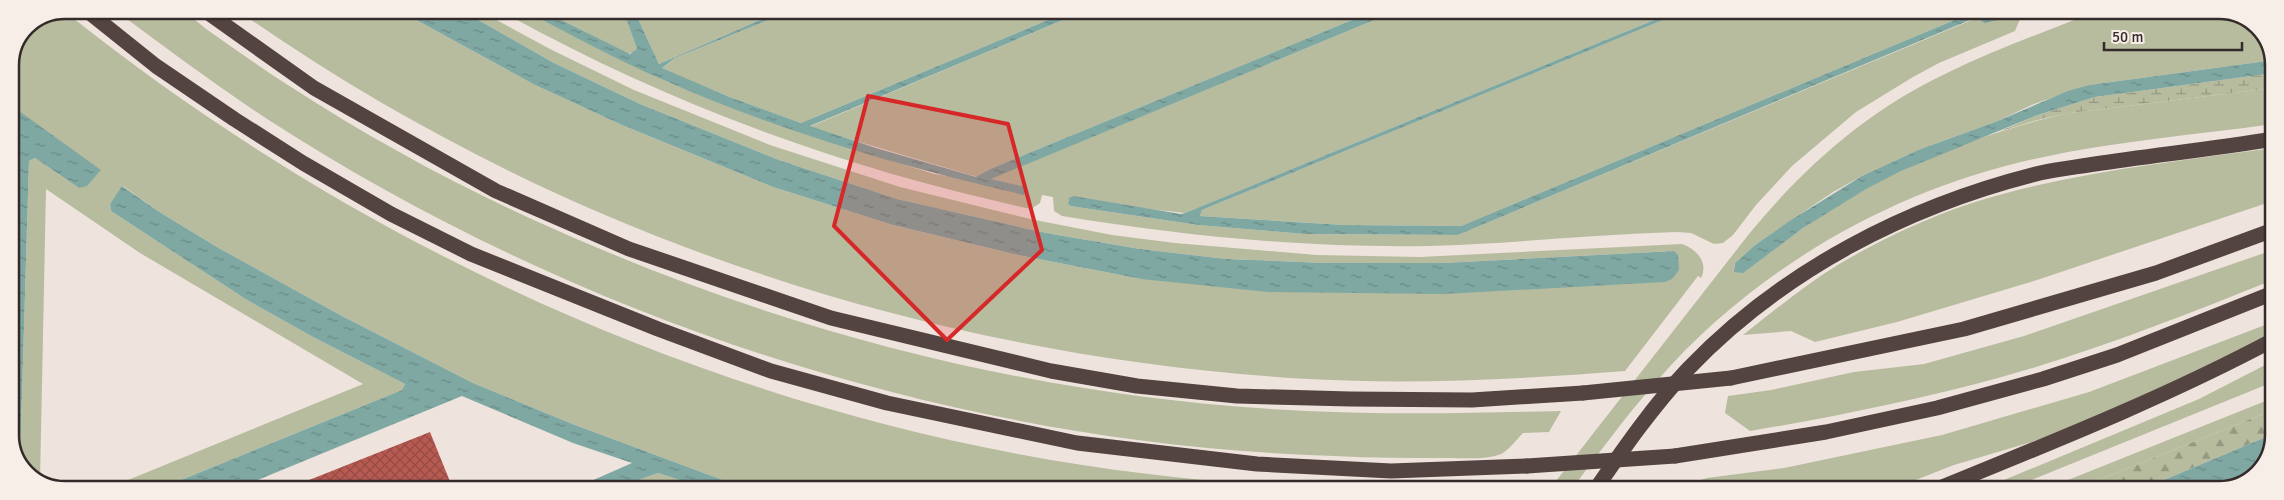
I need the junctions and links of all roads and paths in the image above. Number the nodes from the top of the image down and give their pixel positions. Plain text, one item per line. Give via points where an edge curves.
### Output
1 (97, 19) edge
2 (217, 19) edge
3 (2265, 140) edge
4 (2265, 233) edge
5 (2265, 296) edge
6 (2265, 344) edge
7 (1601, 481) edge
8 (1957, 481) edge

1 - 5 highway, bridge via 156,66 303,163 471,254 771,371 887,403 1077,443 1257,464 1391,471 1675,456 1826,432 1937,408 2117,355
2 - 4 highway, bridge via 314,88 496,191 628,249 831,318 1051,371 1237,396 1472,400 1731,378 1964,329 2156,273
3 - 7 highway via 2041,173 1979,190 1898,221 1842,249 1749,313 1688,369 1644,420
6 - 8 highway via 2128,411

